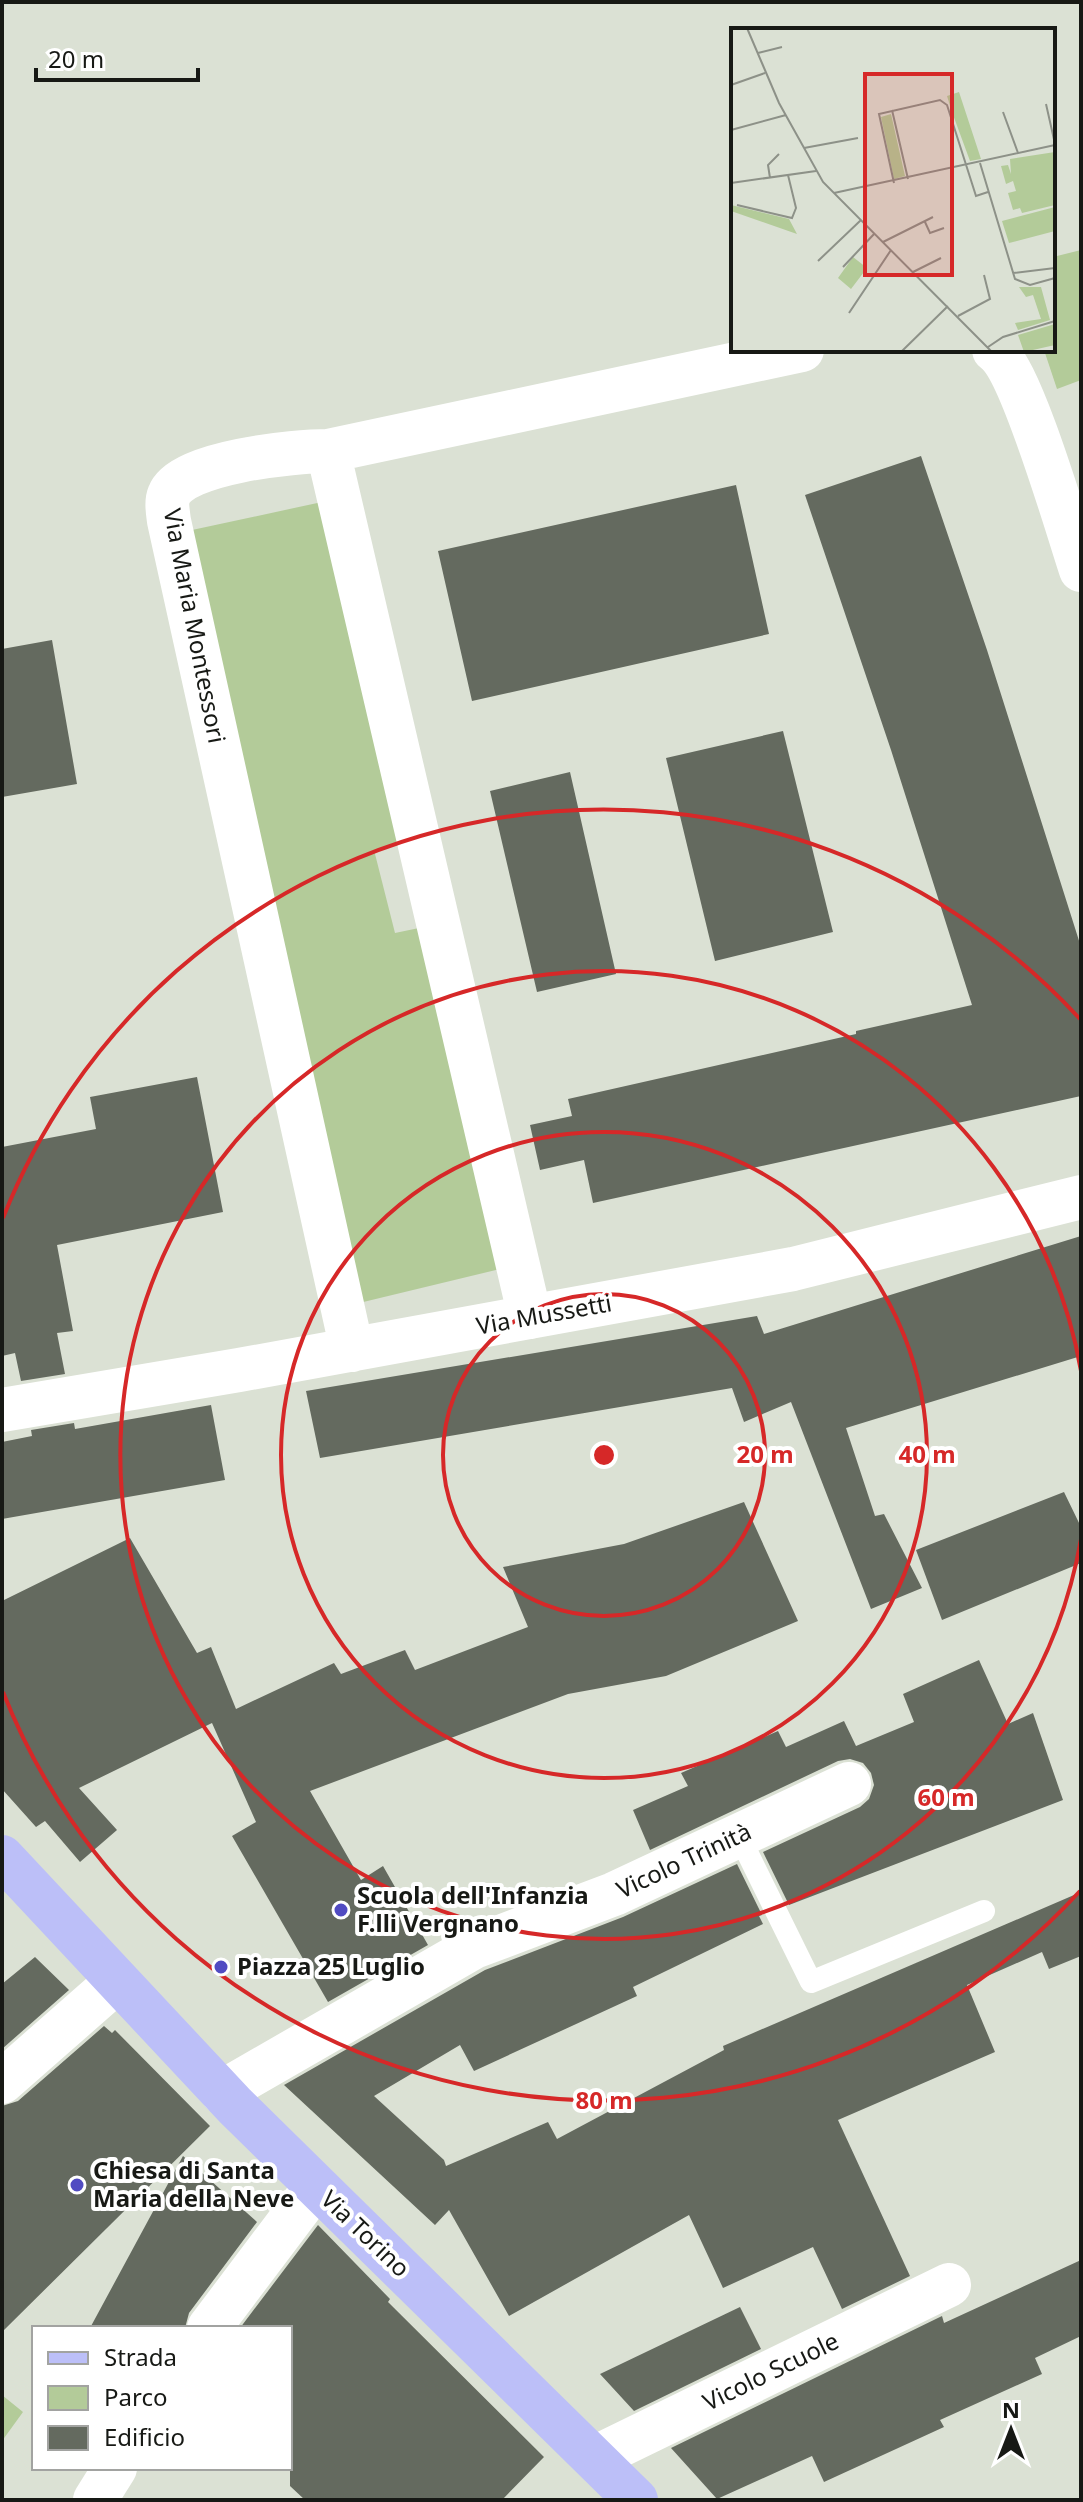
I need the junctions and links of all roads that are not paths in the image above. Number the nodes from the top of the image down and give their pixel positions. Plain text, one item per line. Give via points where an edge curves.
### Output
1 (793, 352) edge
2 (997, 352) edge
3 (328, 451) junction
4 (1081, 570) edge
5 (1081, 1197) edge
6 (530, 1317) junction
7 (352, 1350) junction
8 (2, 1410) edge
9 (849, 1784) dead end
10 (739, 1836) junction
11 (2, 1857) edge
12 (984, 1911) dead end
13 (117, 1981) junction
14 (2, 2082) edge
15 (222, 2092) junction
16 (316, 2186) junction
17 (949, 2285) dead end
18 (211, 2326) edge
19 (594, 2458) junction
20 (114, 2470) edge
21 (95, 2500) edge
22 (636, 2500) edge

1 - 3 street, Via Maria Montessori
2 - 4 street via 1019,389
3 - 6 street
3 - 7 street, Via Maria Montessori via 288,452 194,472 179,481 168,508
5 - 6 street, Via Mussetti via 793,1269
6 - 7 street, Via Mussetti
7 - 8 street, Via Mussetti
9 - 10 street, Vicolo Trinità
10 - 12 lane via 811,1982
10 - 15 street, Vicolo Trinità via 614,1894 474,1947
11 - 13 main road, Via Torino
13 - 14 street
13 - 15 main road, Via Torino
15 - 16 main road, Via Torino
16 - 18 street
16 - 19 main road, Via Torino
17 - 19 street, Vicolo Scuole
19 - 22 main road, Via Torino
20 - 21 street

